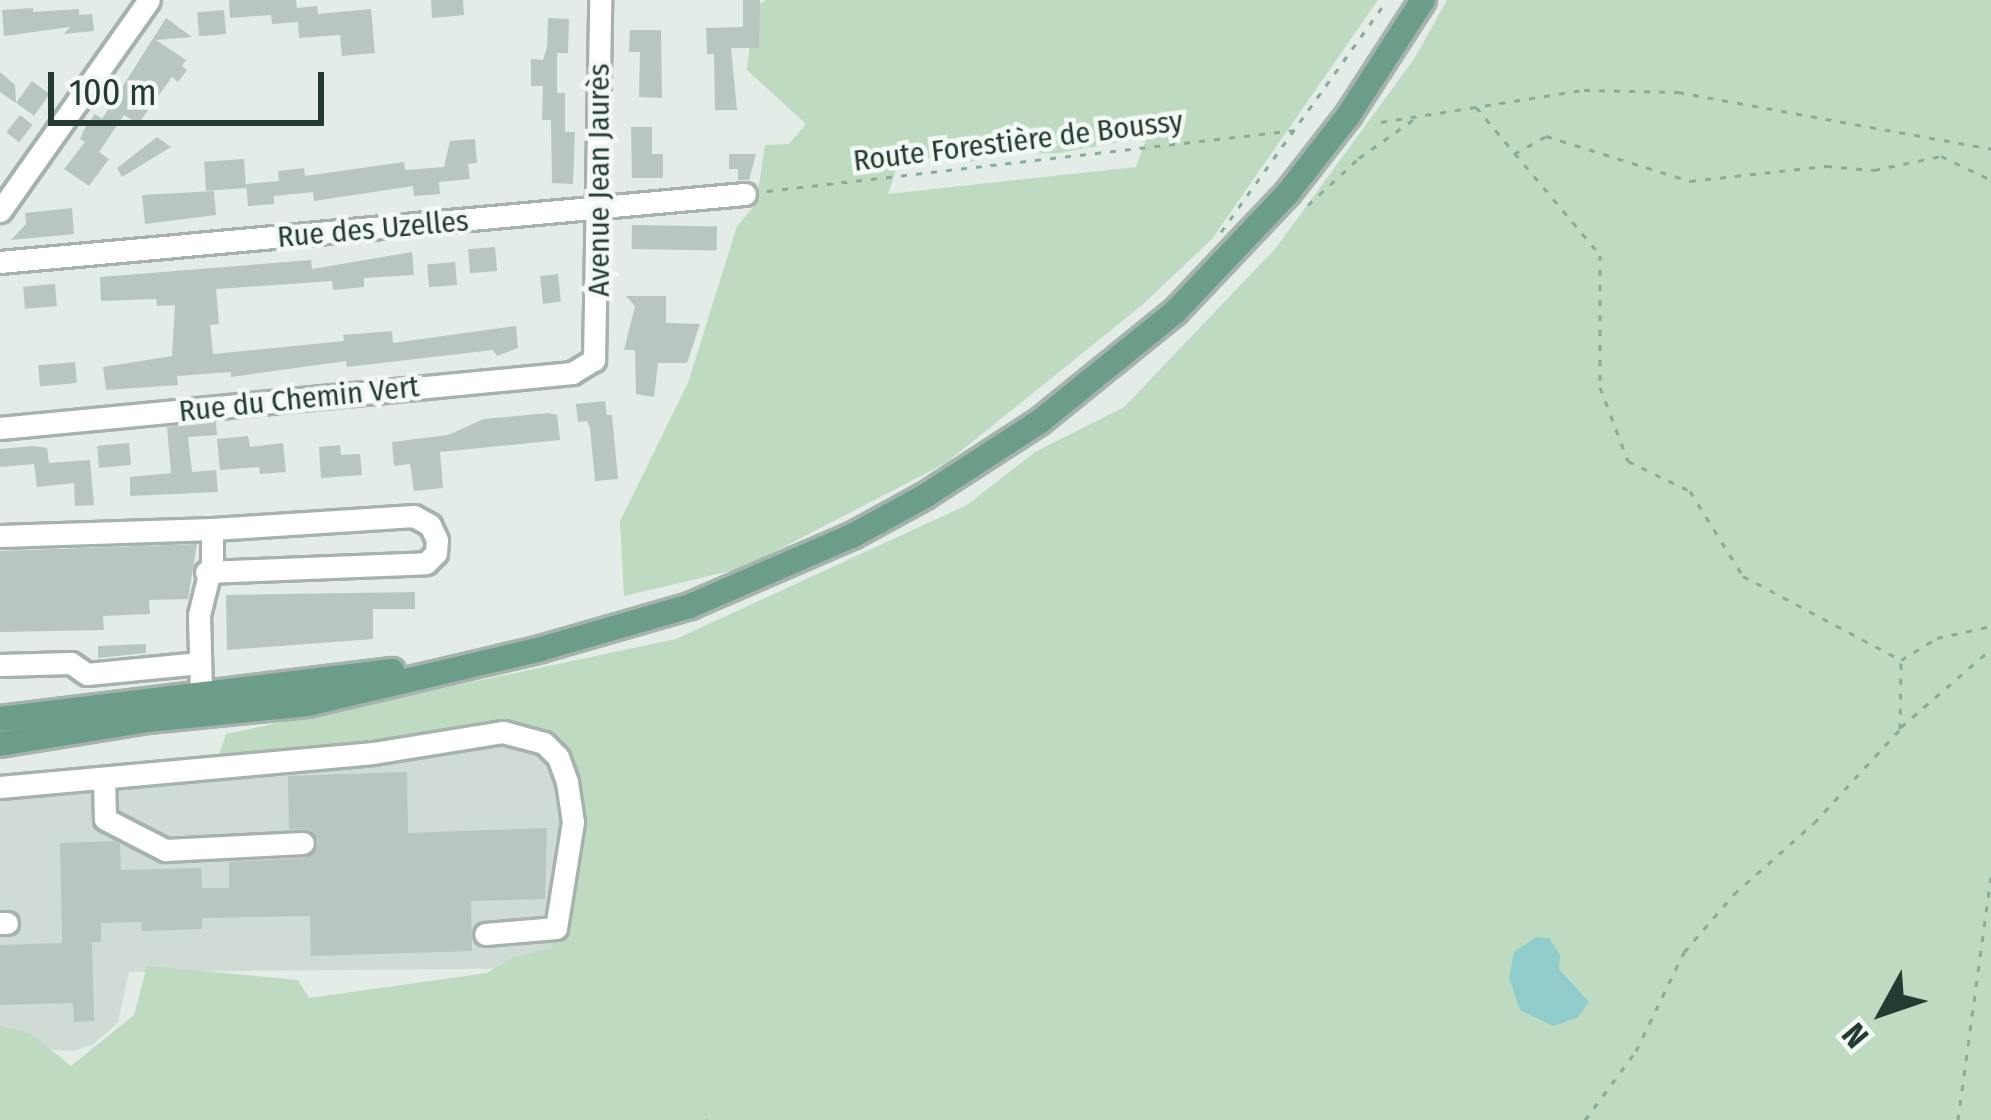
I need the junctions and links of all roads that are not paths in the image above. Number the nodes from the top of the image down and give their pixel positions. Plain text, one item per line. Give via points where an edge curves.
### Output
1 (149, 0) edge
2 (600, 0) edge
3 (1423, 0) edge
4 (745, 194) road end
5 (598, 209) junction
6 (0, 211) edge
7 (0, 262) edge
8 (595, 360) joint
9 (0, 428) edge
10 (212, 529) junction
11 (0, 536) edge
12 (206, 572) junction
13 (199, 663) junction
14 (472, 664) junction
15 (0, 665) edge
16 (200, 692) junction
17 (0, 718) edge
18 (0, 744) edge
19 (104, 778) junction
20 (0, 787) edge
21 (303, 843) dead end
22 (485, 934) dead end

1 - 6 street
2 - 5 street, Avenue Jean Jaurès
3 - 14 main road via 1348,116 1274,208 1175,312 1039,422 925,496 780,571 614,630
4 - 5 street, Rue des Uzelles
5 - 7 street, Rue des Uzelles
5 - 8 street, Avenue Jean Jaurès
8 - 9 street, Rue du Chemin Vert via 572,373
10 - 11 street
10 - 12 street
10 - 12 street via 414,516 430,525 436,553 426,563
12 - 13 street
13 - 15 street via 87,674 71,662
13 - 16 street
14 - 16 main road
14 - 18 main road via 307,704
16 - 17 main road
19 - 20 street
19 - 21 street via 105,819 165,850
19 - 22 street via 503,732 544,743 567,782 573,822 556,928

